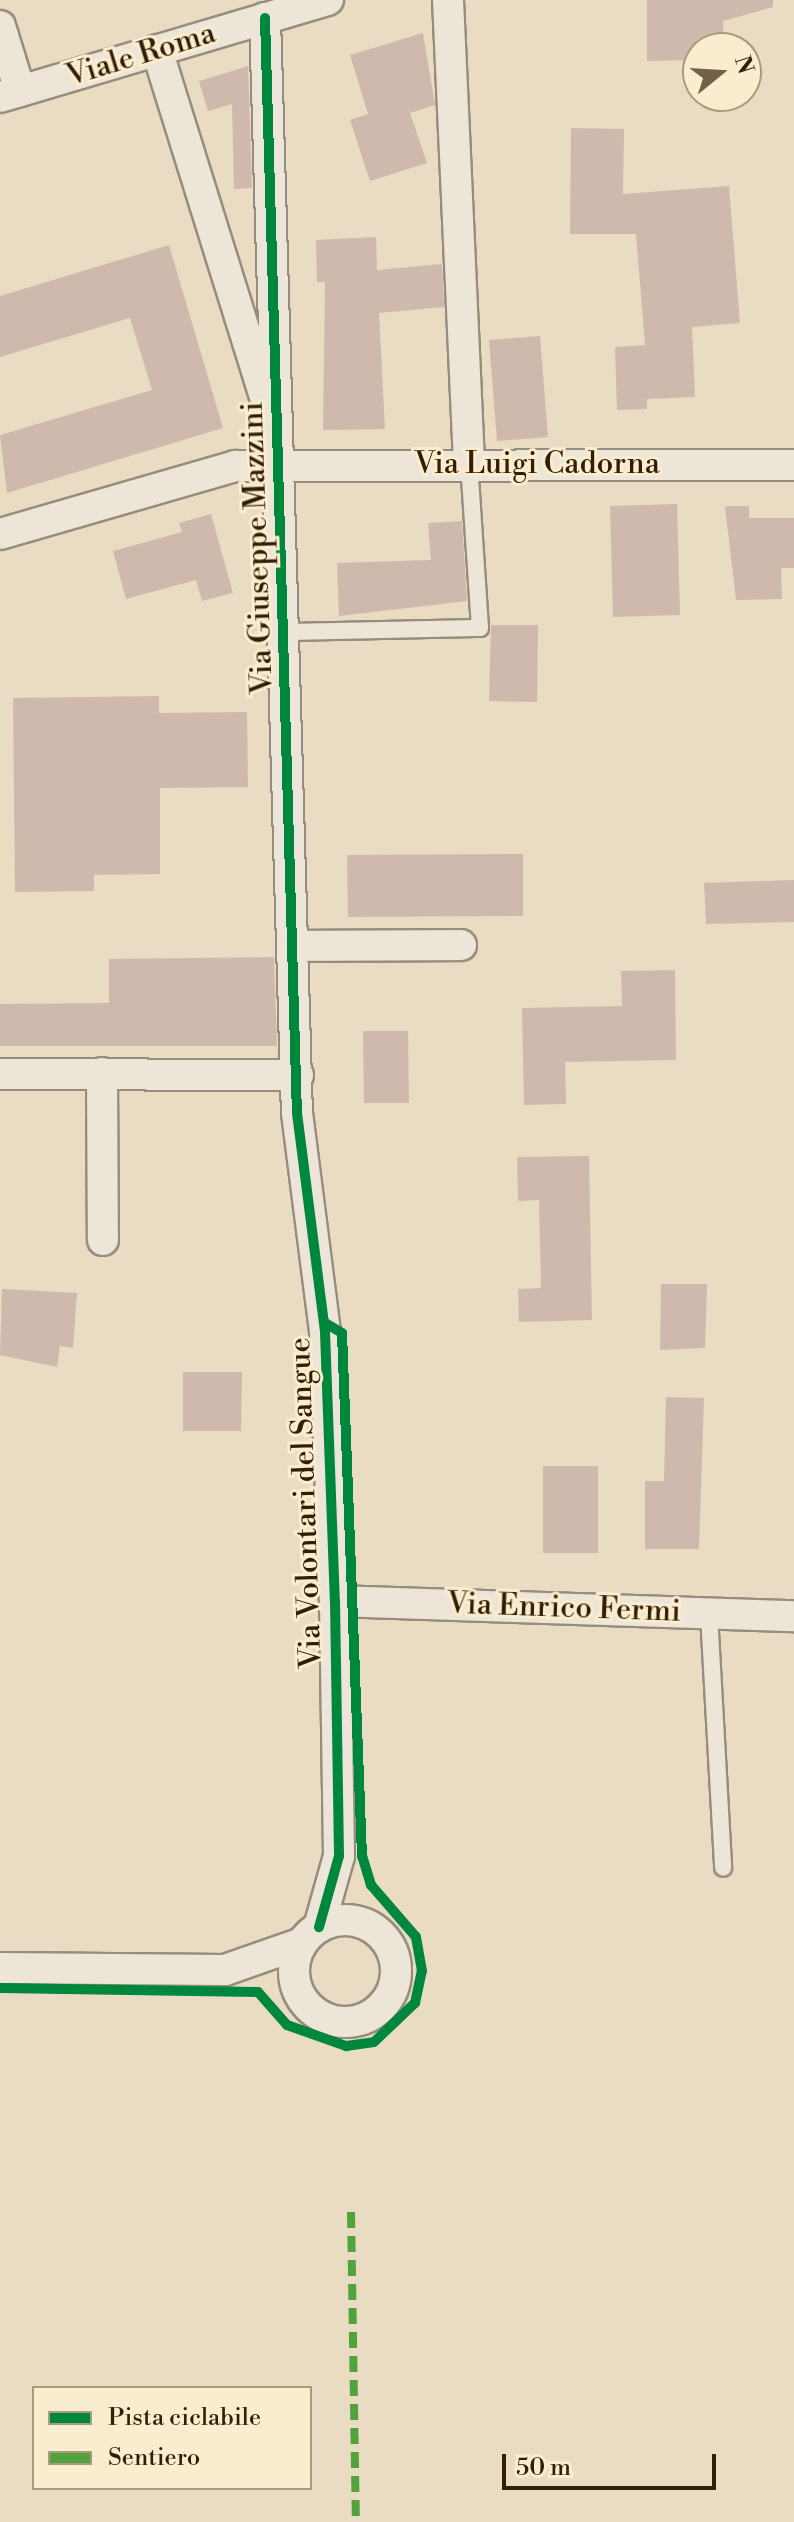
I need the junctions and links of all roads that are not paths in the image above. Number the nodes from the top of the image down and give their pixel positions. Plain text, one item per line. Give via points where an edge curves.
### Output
1 (328, 0) edge
2 (448, 0) edge
3 (265, 18) junction
4 (0, 26) edge
5 (157, 50) junction
6 (10, 94) edge
7 (219, 257) junction
8 (269, 257) junction
9 (278, 431) junction
10 (469, 463) junction
11 (279, 464) junction
12 (794, 465) edge
13 (0, 534) edge
14 (285, 632) junction
15 (461, 945) dead end
16 (297, 946) junction
17 (102, 1073) junction
18 (0, 1074) edge
19 (298, 1075) junction
20 (103, 1240) dead end
21 (335, 1601) junction
22 (709, 1614) junction
23 (794, 1616) edge
24 (339, 1856) junction
25 (723, 1868) dead end
26 (371, 1927) junction
27 (310, 1935) junction
28 (0, 1968) edge
29 (225, 1970) junction
30 (304, 2002) junction

1 - 3 street, Viale Roma
2 - 10 street
3 - 5 street, Viale Roma
3 - 8 street, Via Giuseppe Mazzini
4 - 6 street
5 - 6 street, Viale Roma
5 - 7 street, Via Giuseppe Mazzini
7 - 8 street
7 - 9 street, Via Giuseppe Mazzini
8 - 9 street, Via Giuseppe Mazzini
9 - 11 street, Via Giuseppe Mazzini
10 - 11 street, Via Luigi Cadorna
10 - 12 street, Via Luigi Cadorna
10 - 14 lane via 480,628
11 - 13 street, Via Giuseppe Mazzini via 235,466
11 - 14 street, Via Giuseppe Mazzini
14 - 16 street, Via Giuseppe Mazzini
15 - 16 street
16 - 19 street, Via Giuseppe Mazzini
17 - 18 street
17 - 19 street
17 - 20 street
19 - 21 street, Via Volontari del Sangue via 300,1164 325,1332
21 - 22 street, Via Enrico Fermi
21 - 24 street, Via Volontari del Sangue
22 - 23 street, Via Enrico Fermi
22 - 25 lane
24 - 26 street, Via Volontari del Sangue
24 - 27 street, Via Volontari del Sangue
26 - 27 street, Via Volontari del Sangue via 347,1920
26 - 30 street, Via Volontari del Sangue via 395,1963 384,2004 345,2022
27 - 29 street, Via Volontari del Sangue
27 - 30 street, Via Volontari del Sangue via 294,1975
28 - 29 street, Via Volontari del Sangue
29 - 30 street, Via Volontari del Sangue

